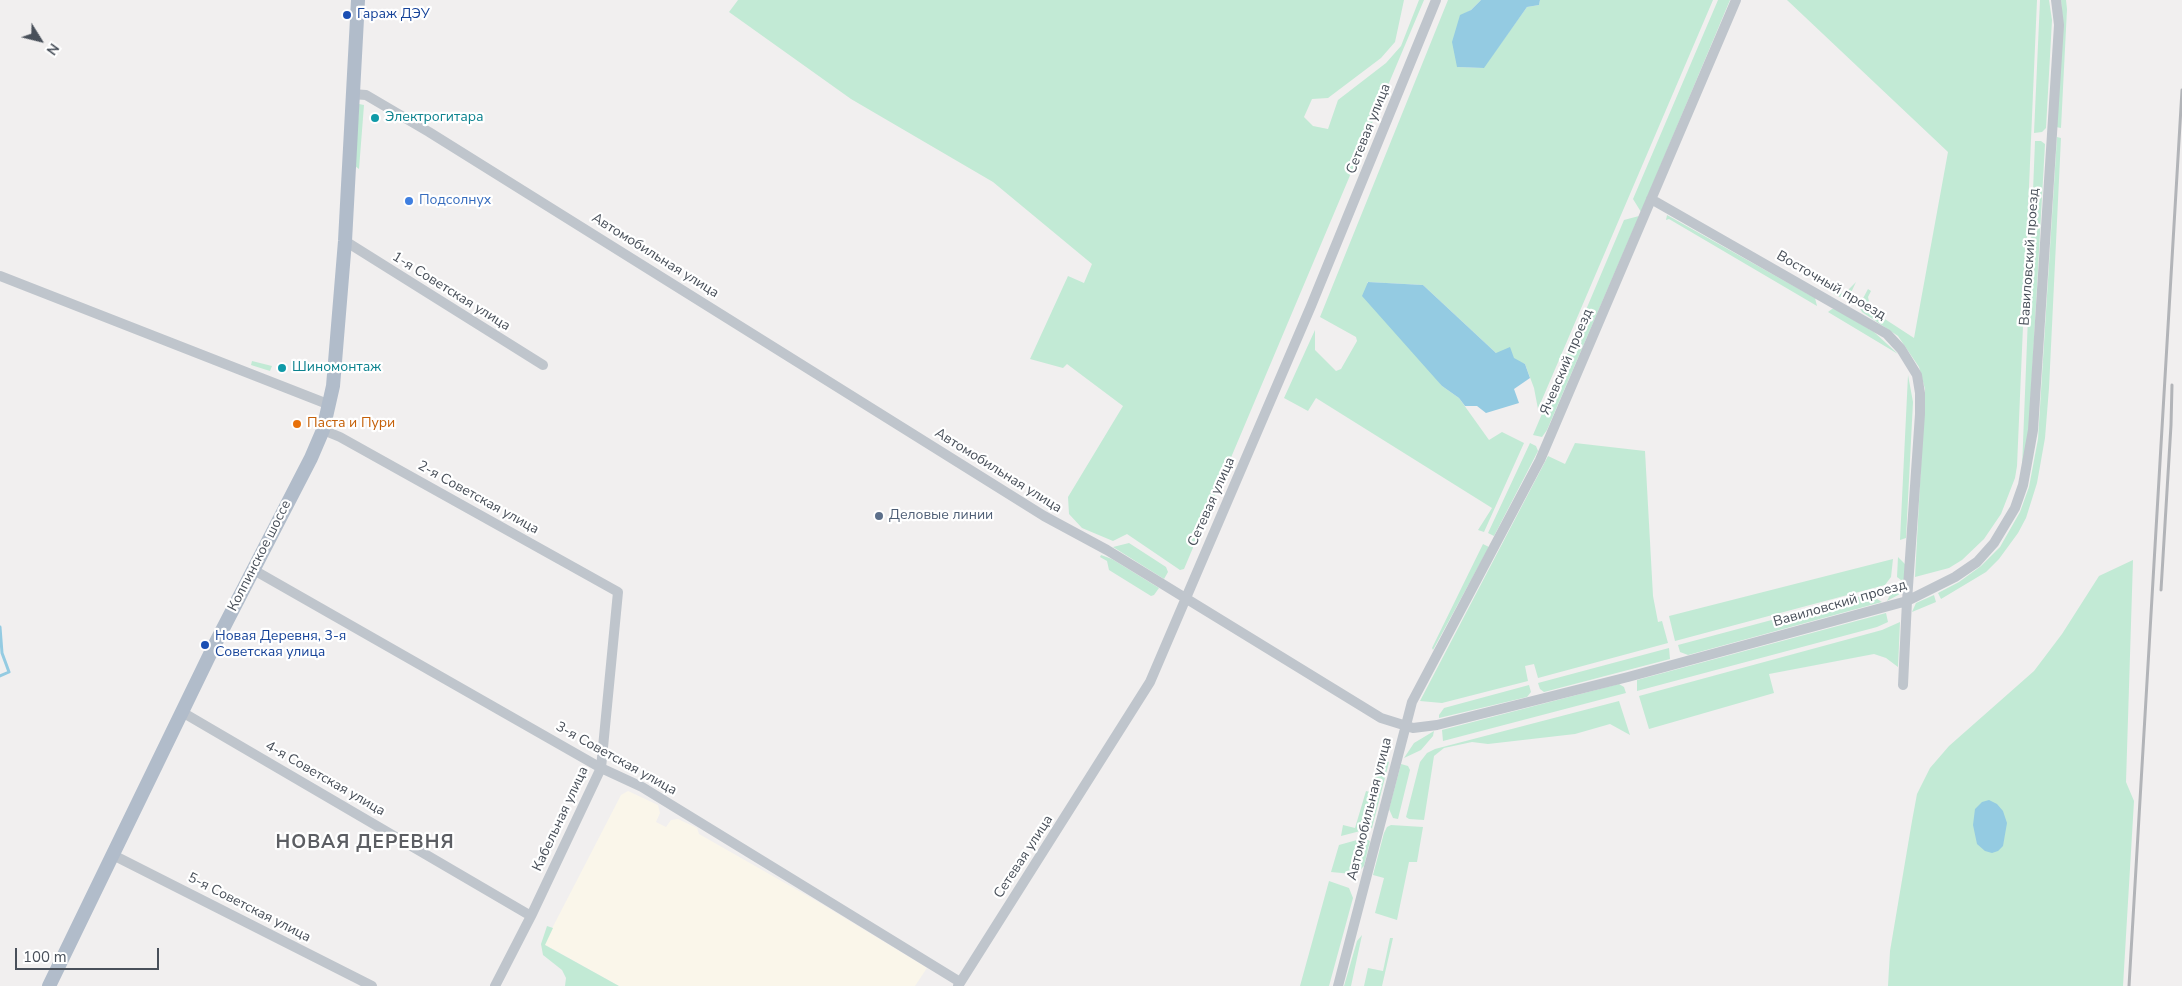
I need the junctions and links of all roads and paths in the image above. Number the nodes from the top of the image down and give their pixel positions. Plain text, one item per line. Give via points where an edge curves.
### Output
1 (358, 0) edge
2 (1436, 0) edge
3 (1736, 0) edge
4 (2056, 0) edge
5 (352, 94) junction
6 (1651, 200) junction
7 (346, 241) junction
8 (0, 276) edge
9 (543, 365) dead end
10 (330, 405) junction
11 (323, 430) junction
12 (252, 569) junction
13 (618, 592) joint
14 (1186, 599) junction
15 (1907, 601) junction
16 (1903, 685) dead end
17 (182, 712) junction
18 (1405, 726) junction
19 (600, 768) junction
20 (113, 856) junction
21 (531, 916) junction
22 (959, 984) edge
23 (50, 986) edge
24 (372, 986) edge
25 (495, 986) edge
26 (1338, 986) edge

1 - 5 main road, Колпинское шоссе
2 - 14 street, Сетевая улица via 1302,328
3 - 6 street, Ячевский проезд
4 - 15 street, Вавиловский проезд via 2059,25 2033,430 2023,485 2006,526 1977,562
5 - 7 main road, Колпинское шоссе
5 - 14 street, Автомобильная улица via 366,95 429,132 1044,516 1108,550
6 - 15 street, Восточный проезд via 1871,324 1886,334 1910,363 1917,375 1920,400
6 - 18 street, Ячевский проезд via 1540,460 1412,702
7 - 9 street, 1-я Советская улица
7 - 10 main road, Колпинское шоссе
8 - 10 street
10 - 11 main road, Колпинское шоссе
11 - 12 main road, Колпинское шоссе via 308,465
11 - 13 street, 2-я Советская улица
12 - 17 main road, Колпинское шоссе
12 - 19 street, 3-я Советская улица
13 - 19 street, Кабельная улица
14 - 18 street, Автомобильная улица via 1381,718
14 - 22 street, Сетевая улица via 1143,696
15 - 16 street, Восточный проезд
15 - 18 street, Вавиловский проезд via 1446,723 1413,728
17 - 20 main road, Колпинское шоссе
17 - 21 street, 4-я Советская улица
18 - 26 street, Автомобильная улица
19 - 21 street, Кабельная улица
19 - 22 street, 3-я Советская улица via 642,787
20 - 23 main road, Колпинское шоссе
20 - 24 street, 5-я Советская улица
21 - 25 street, Кабельная улица

